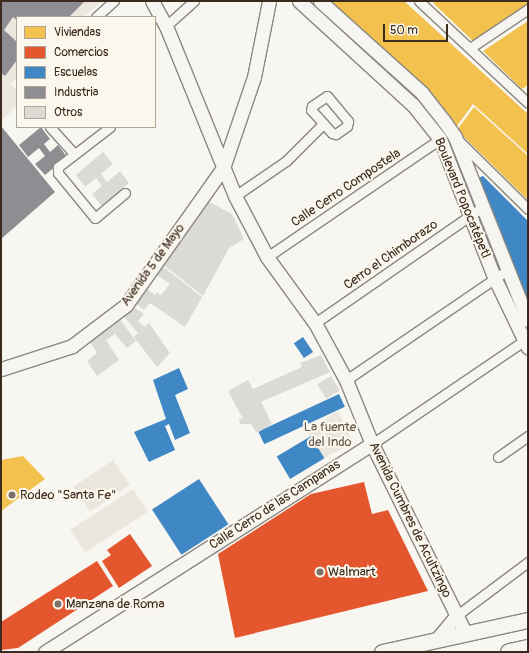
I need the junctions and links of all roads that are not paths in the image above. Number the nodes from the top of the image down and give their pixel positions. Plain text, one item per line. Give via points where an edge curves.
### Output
1 (114, 1) edge
2 (152, 1) edge
3 (194, 1) edge
4 (269, 1) edge
5 (299, 1) edge
6 (320, 1) edge
7 (422, 2) edge
8 (528, 9) edge
9 (98, 16) edge
10 (166, 26) junction
11 (470, 48) junction
12 (526, 98) edge
13 (323, 124) dead end
14 (51, 128) edge
15 (109, 128) edge
16 (455, 137) junction
17 (440, 139) junction
18 (74, 154) junction
19 (223, 168) junction
20 (125, 193) dead end
21 (235, 196) junction
22 (481, 208) junction
23 (528, 209) edge
24 (470, 216) junction
25 (267, 257) junction
26 (507, 270) junction
27 (495, 279) junction
28 (528, 320) edge
29 (315, 323) junction
30 (526, 342) edge
31 (1, 370) edge
32 (346, 380) junction
33 (528, 436) edge
34 (372, 444) junction
35 (498, 457) dead end
36 (528, 562) edge
37 (456, 616) junction
38 (528, 620) edge
39 (465, 632) junction
40 (437, 639) junction
41 (528, 648) edge
42 (45, 652) edge
43 (382, 652) edge
44 (509, 652) edge

1 - 9 street
2 - 10 street, Avenida Cumbres de Acultzingo
3 - 10 street
4 - 19 street, Avenida 5 de Mayo via 254,77
5 - 17 street, Boulevard Popocatépetl via 413,105
6 - 16 street, Boulevard Popocatépetl via 422,93
7 - 11 street
8 - 11 street
10 - 19 street, Avenida Cumbres de Acultzingo
11 - 12 street
13 - 21 street via 286,161
14 - 18 street
15 - 18 street
16 - 22 street, Boulevard Popocatépetl
16 - 23 street, Boulevard Popocatépetl
17 - 24 street, Boulevard Popocatépetl
17 - 25 street, Calle Cerro Compostela
18 - 20 street via 58,167 58,173 91,216 99,216
19 - 21 street, Avenida Cumbres de Acultzingo
19 - 31 street, Avenida 5 de Mayo via 126,305 72,346
21 - 25 street, Avenida Cumbres de Acultzingo
22 - 24 street, Cerro el Chimborazo
22 - 26 street, Boulevard Popocatépetl
24 - 27 street, Boulevard Popocatépetl
24 - 29 street, Cerro el Chimborazo
25 - 29 street, Avenida Cumbres de Acultzingo via 285,286
26 - 27 street
26 - 28 street, Boulevard Popocatépetl
27 - 30 street, Boulevard Popocatépetl
27 - 32 street
29 - 32 street, Avenida Cumbres de Acultzingo
30 - 34 street, Calle Cerro de las Campanas
32 - 34 street, Avenida Cumbres de Acultzingo
33 - 35 street
34 - 37 street, Avenida Cumbres de Acultzingo
34 - 42 street, Calle Cerro de las Campanas
36 - 37 street
37 - 39 street, Avenida Cumbres de Acultzingo
37 - 40 street
38 - 39 main road
39 - 40 main road
40 - 43 main road
41 - 44 highway

